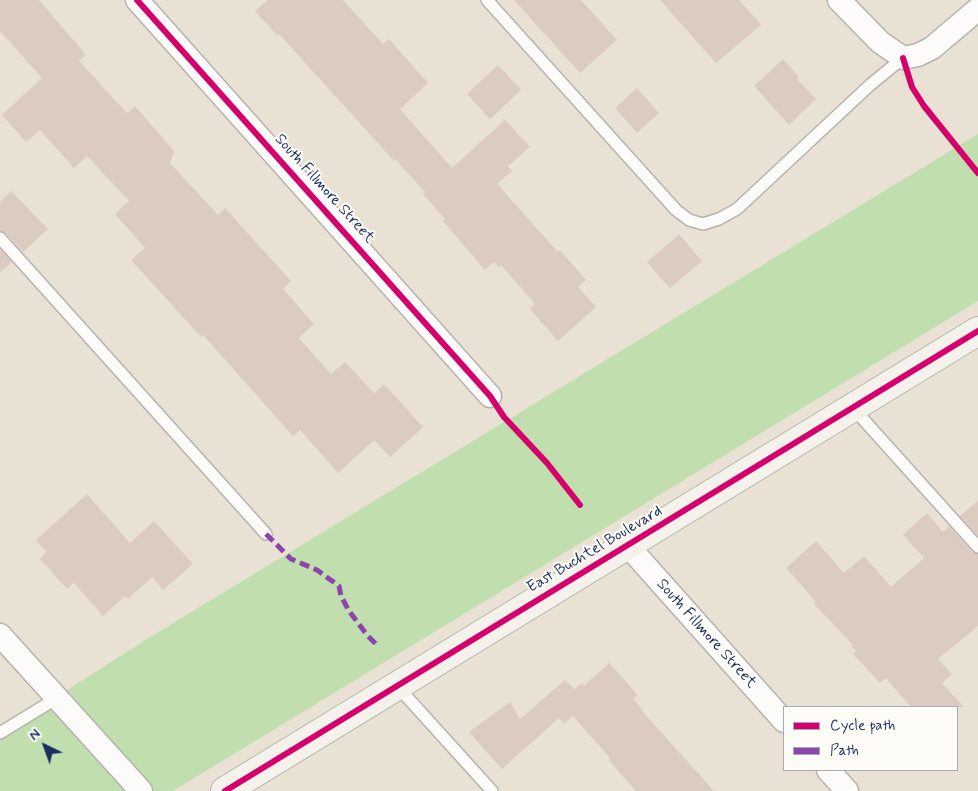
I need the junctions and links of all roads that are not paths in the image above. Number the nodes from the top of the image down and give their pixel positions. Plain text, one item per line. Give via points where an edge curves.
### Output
1 (137, 0) edge
2 (486, 0) edge
3 (839, 0) edge
4 (978, 9) edge
5 (903, 58) junction
6 (0, 238) edge
7 (978, 331) edge
8 (490, 396) dead end
9 (853, 408) junction
10 (266, 534) dead end
11 (628, 546) junction
12 (978, 547) edge
13 (0, 635) edge
14 (397, 686) junction
15 (57, 698) junction
16 (783, 720) edge
17 (0, 733) edge
18 (829, 771) edge
19 (141, 791) edge
20 (225, 791) edge
21 (492, 791) edge
22 (846, 791) edge

1 - 8 street, South Fillmore Street
2 - 5 lane via 676,210 689,220 703,224 720,220 736,209
3 - 5 street via 880,42
4 - 5 street via 932,48
6 - 10 lane
7 - 9 main road, East Buchtel Boulevard
9 - 11 main road, East Buchtel Boulevard
9 - 12 lane
11 - 14 main road, East Buchtel Boulevard
11 - 16 street, South Fillmore Street
13 - 15 street
14 - 20 main road, East Buchtel Boulevard
14 - 21 lane
15 - 17 lane
15 - 19 street
18 - 22 street

